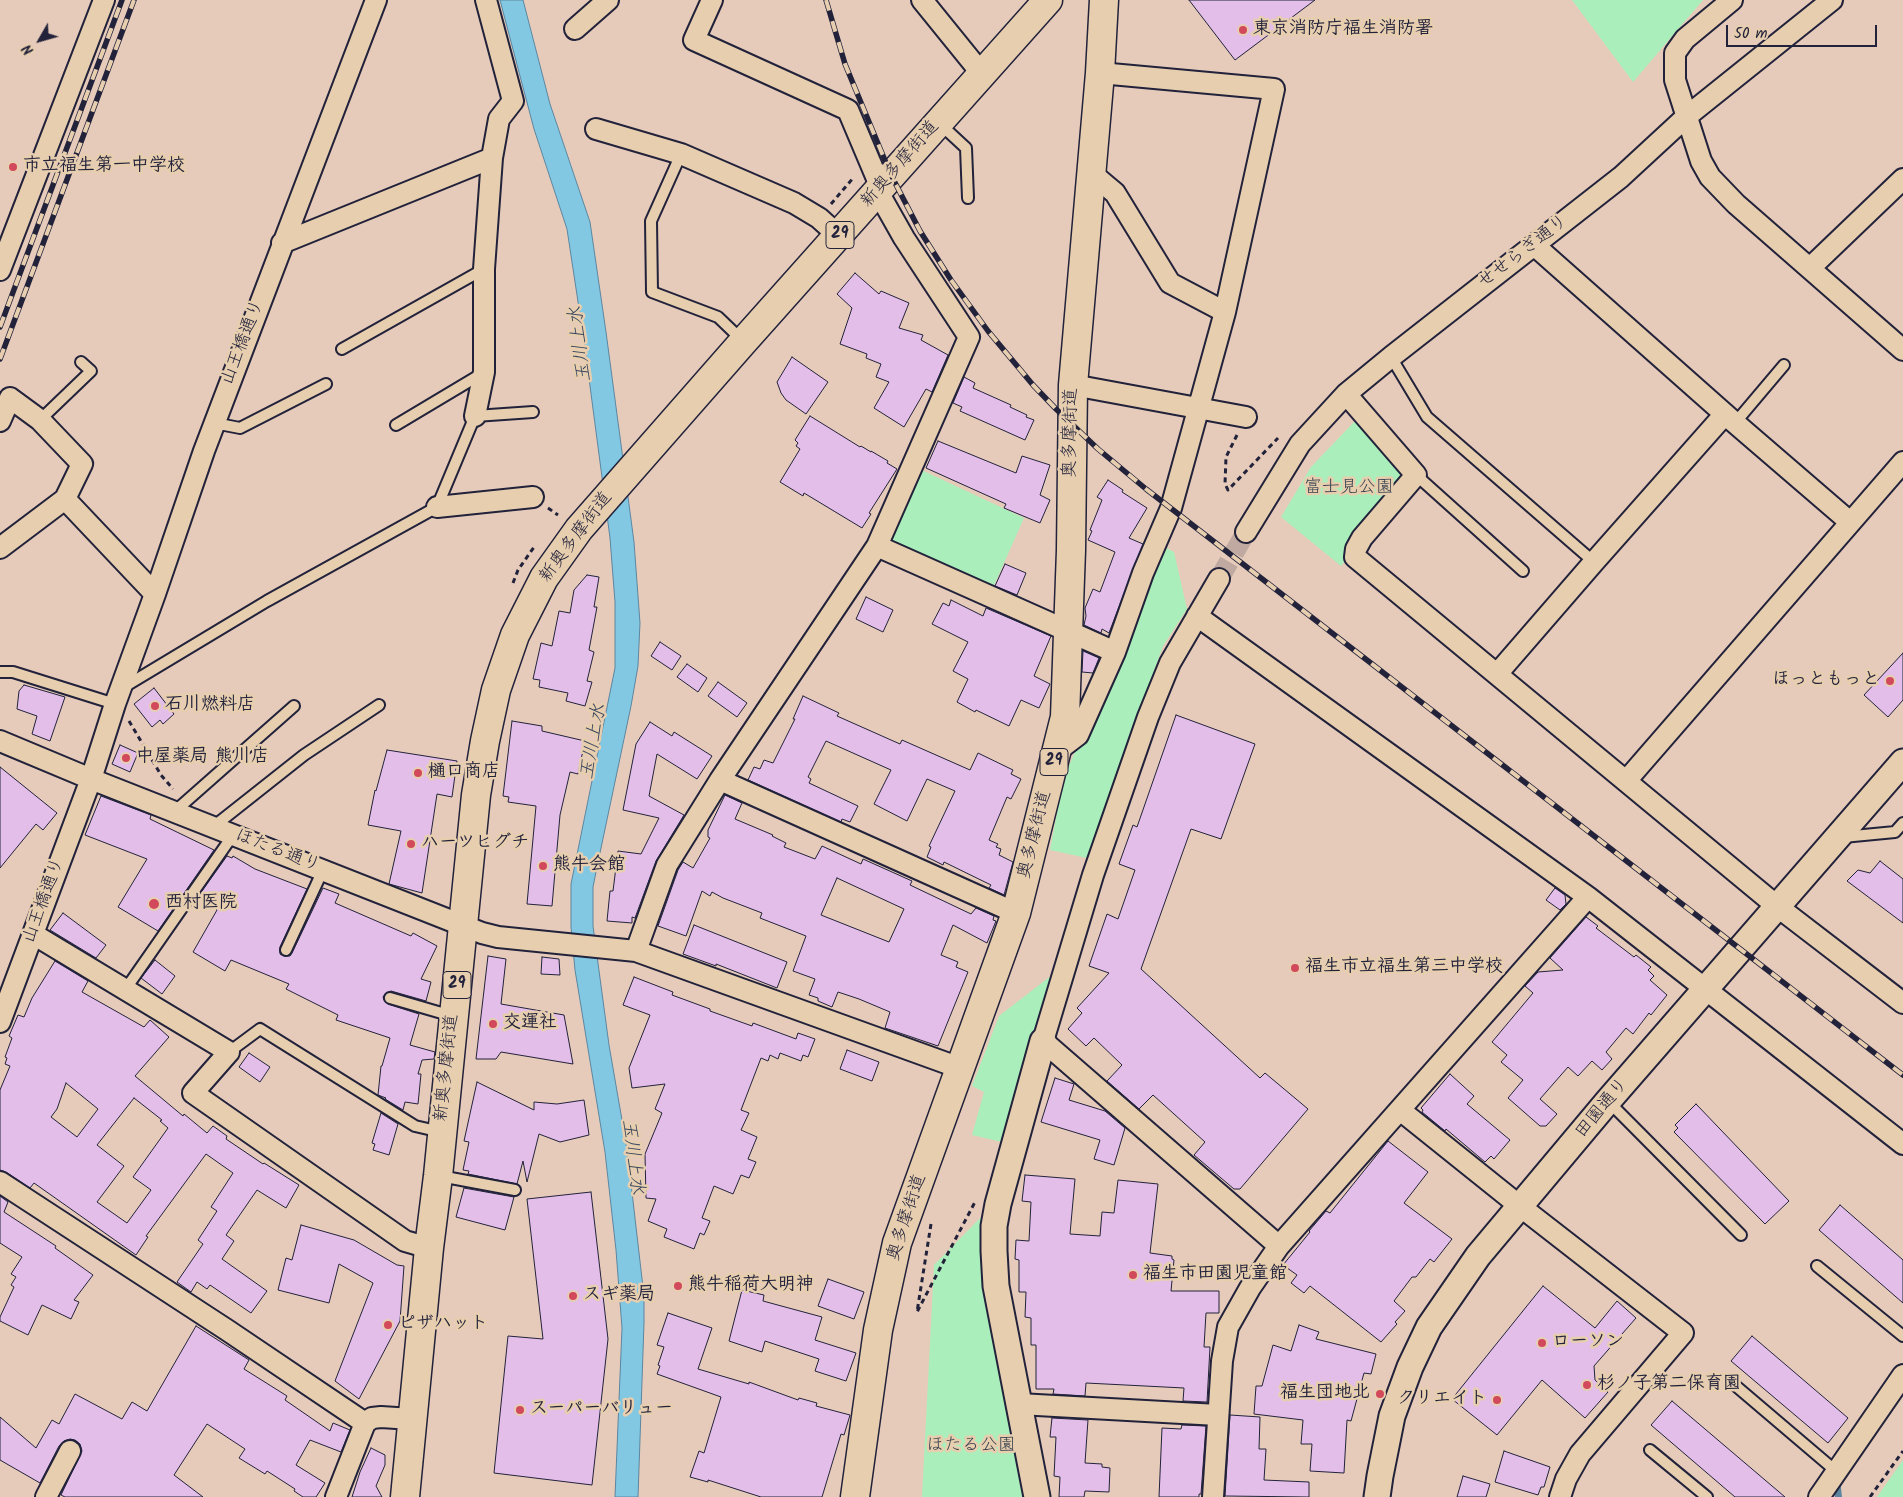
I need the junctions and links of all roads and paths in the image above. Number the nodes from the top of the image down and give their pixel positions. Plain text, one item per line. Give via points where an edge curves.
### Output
1 (104, 0) edge
2 (376, 0) edge
3 (486, 0) edge
4 (608, 0) edge
5 (712, 0) edge
6 (922, 0) edge
7 (1048, 0) edge
8 (1104, 0) edge
9 (1732, 0) edge
10 (1832, 0) edge
11 (575, 29) dead end
12 (1100, 73) junction
13 (982, 74) junction
14 (1686, 117) junction
15 (939, 123) junction
16 (596, 129) dead end
17 (681, 154) junction
18 (492, 158) junction
19 (1090, 172) junction
20 (1903, 179) edge
21 (879, 190) junction
22 (968, 198) dead end
23 (839, 236) junction
24 (282, 243) junction
25 (1534, 245) junction
26 (1810, 268) junction
27 (484, 269) junction
28 (0, 270) edge
29 (1225, 312) junction
30 (743, 342) junction
31 (342, 349) dead end
32 (1903, 350) edge
33 (1391, 357) junction
34 (81, 362) dead end
35 (1784, 364) dead end
36 (484, 372) junction
37 (326, 384) dead end
38 (1073, 385) junction
39 (1346, 394) junction
40 (1200, 409) junction
41 (533, 412) dead end
42 (475, 416) junction
43 (1246, 417) joint
44 (1730, 419) junction
45 (40, 420) junction
46 (0, 422) edge
47 (214, 422) junction
48 (396, 425) dead end
49 (1300, 444) junction
50 (1903, 462) edge
51 (1416, 475) junction
52 (533, 497) dead end
53 (65, 499) junction
54 (437, 508) junction
55 (1850, 522) junction
56 (1246, 532) tunnel mouth
57 (876, 546) junction
58 (0, 548) edge
59 (1594, 562) junction
60 (1523, 571) dead end
61 (1219, 579) tunnel mouth
62 (155, 594) junction
63 (1197, 616) junction
64 (1067, 630) junction
65 (1115, 652) junction
66 (0, 672) edge
67 (1497, 674) junction
68 (117, 698) junction
69 (294, 706) dead end
70 (379, 706) dead end
71 (0, 741) edge
72 (1057, 751) junction
73 (1903, 762) edge
74 (90, 779) junction
75 (720, 780) junction
76 (1626, 781) junction
77 (179, 807) junction
78 (1903, 824) edge
79 (213, 827) junction
80 (233, 835) junction
81 (1838, 837) junction
82 (322, 870) junction
83 (1588, 897) junction
84 (1778, 907) junction
85 (1016, 913) junction
86 (463, 925) junction
87 (33, 934) junction
88 (286, 950) dead end
89 (636, 951) junction
90 (1706, 989) junction
91 (125, 990) junction
92 (390, 998) dead end
93 (1903, 1003) edge
94 (453, 1016) junction
95 (0, 1022) edge
96 (1043, 1041) junction
97 (229, 1052) junction
98 (960, 1068) junction
99 (1608, 1101) junction
100 (1400, 1110) junction
101 (441, 1132) junction
102 (1903, 1144) edge
103 (438, 1176) junction
104 (0, 1182) edge
105 (1003, 1185) junction
106 (515, 1190) dead end
107 (1521, 1207) junction
108 (932, 1218) dead end
109 (1741, 1235) dead end
110 (1279, 1246) junction
111 (429, 1248) junction
112 (1817, 1266) dead end
113 (1903, 1336) edge
114 (1903, 1375) edge
115 (1730, 1381) dead end
116 (1019, 1404) junction
117 (1218, 1415) junction
118 (412, 1419) junction
119 (365, 1423) junction
120 (1650, 1450) dead end
121 (70, 1451) dead end
122 (1903, 1451) edge
123 (1836, 1472) junction
124 (46, 1497) edge
125 (336, 1497) edge
126 (405, 1497) edge
127 (855, 1497) edge
128 (1037, 1497) edge
129 (1213, 1497) edge
130 (1377, 1497) edge
131 (1560, 1497) edge
132 (1707, 1497) edge
133 (1819, 1497) edge
134 (1870, 1497) edge

1 - 28 street
2 - 24 street, 山王橋通り
3 - 18 street via 513,101 499,119
4 - 11 street
5 - 21 street via 694,40 848,110
6 - 13 street
7 - 13 main road, 新奥多摩街道 / 29
8 - 12 main road, 奥多摩街道 / 29
9 - 14 street via 1685,39 1675,53 1675,80
10 - 14 street, せせらぎ通り
12 - 19 main road, 奥多摩街道 / 29
12 - 29 street via 1274,89
13 - 15 main road, 新奥多摩街道 / 29
14 - 25 street, せせらぎ通り via 1621,178
14 - 26 street via 1701,161 1722,192
15 - 21 main road, 新奥多摩街道 / 29
15 - 22 lane via 966,148
16 - 17 street
17 - 23 street via 794,203 819,218
17 - 30 lane via 651,221 652,292 718,317
18 - 24 street
18 - 27 street
19 - 29 street via 1116,193 1170,283
19 - 38 main road, 奥多摩街道 / 29
20 - 26 street
21 - 23 main road, 新奥多摩街道 / 29
21 - 57 street via 904,238 970,337
23 - 30 main road, 新奥多摩街道 / 29
24 - 47 street, 山王橋通り
25 - 33 street, せせらぎ通り
25 - 44 street
26 - 32 street
27 - 31 lane
27 - 36 street
29 - 40 street
30 - 86 main road, 新奥多摩街道 / 29 via 579,529 544,578 515,635 496,690 485,741 476,795
33 - 39 street, せせらぎ通り
33 - 59 lane via 1427,417
34 - 45 lane via 91,371
35 - 44 lane
36 - 42 street
36 - 48 lane
37 - 47 lane via 240,428
38 - 40 street
38 - 64 main road, 奥多摩街道 / 29
39 - 49 street, せせらぎ通り
39 - 51 street
40 - 43 street
40 - 65 street via 1171,508 1143,573
41 - 42 lane
42 - 54 lane
43 - 49 path via 1226,457 1225,484 1228,490 1282,435
44 - 55 street
44 - 59 street
45 - 46 street via 10,398
45 - 53 street via 82,464
47 - 62 street, 山王橋通り
49 - 56 street, せせらぎ通り
50 - 55 street
51 - 60 lane
51 - 67 street via 1362,538 1355,557
52 - 54 street
53 - 58 street
53 - 62 street
54 - 68 lane via 267,601
55 - 76 street
57 - 64 street
57 - 75 street
59 - 67 street
61 - 63 street
62 - 68 street, 山王橋通り
63 - 83 street
63 - 96 street via 1170,663 1148,717 1093,875
64 - 65 street
64 - 72 main road, 奥多摩街道 / 29 via 1065,717
65 - 72 street via 1078,735
66 - 68 lane via 14,672
67 - 76 street
68 - 74 street, 山王橋通り
68 - 77 path
69 - 77 lane
70 - 79 lane via 304,755
71 - 74 street, ほたる通り
72 - 85 main road, 奥多摩街道 / 29
73 - 81 street, 田園通り
74 - 77 street, ほたる通り
74 - 87 street, 山王橋通り
75 - 85 street
75 - 89 street via 667,865
76 - 84 street
77 - 79 street, ほたる通り
78 - 81 lane via 1895,832
79 - 80 street, ほたる通り
80 - 82 street, ほたる通り
80 - 91 lane
81 - 84 street, 田園通り
82 - 86 street, ほたる通り
82 - 88 lane
83 - 90 street
83 - 100 street
84 - 90 street, 田園通り
84 - 93 street
85 - 98 main road, 奥多摩街道 / 29
86 - 89 street, ほたる通り via 498,937
86 - 94 main road, 新奥多摩街道 / 29
87 - 91 street
87 - 95 street, 山王橋通り
89 - 98 street, ほたる通り
90 - 99 street, 田園通り
90 - 102 street
91 - 97 street
92 - 94 lane
94 - 101 main road, 新奥多摩街道 / 29
96 - 105 street
96 - 110 street
97 - 101 lane via 260,1029 415,1126
97 - 111 street via 193,1094 405,1240
98 - 127 main road, 奥多摩街道 / 29 via 897,1243 878,1330
99 - 107 street, 田園通り
99 - 109 lane
100 - 107 street
100 - 110 street
101 - 103 main road, 新奥多摩街道 / 29
103 - 106 lane
103 - 111 main road, 新奥多摩街道 / 29
104 - 119 street
105 - 108 path via 974,1203 917,1312
105 - 116 street via 994,1226 996,1286
107 - 130 street, 田園通り via 1478,1256 1429,1327 1392,1416
107 - 131 street via 1683,1333 1580,1454
110 - 117 street via 1228,1327
111 - 118 main road, 新奥多摩街道 / 29
112 - 113 lane
114 - 123 street
115 - 123 lane
116 - 117 street
116 - 128 street
117 - 129 street
118 - 119 street via 381,1417
118 - 126 main road, 新奥多摩街道 / 29
119 - 125 street
120 - 132 lane
121 - 124 street
122 - 134 path
123 - 133 street

